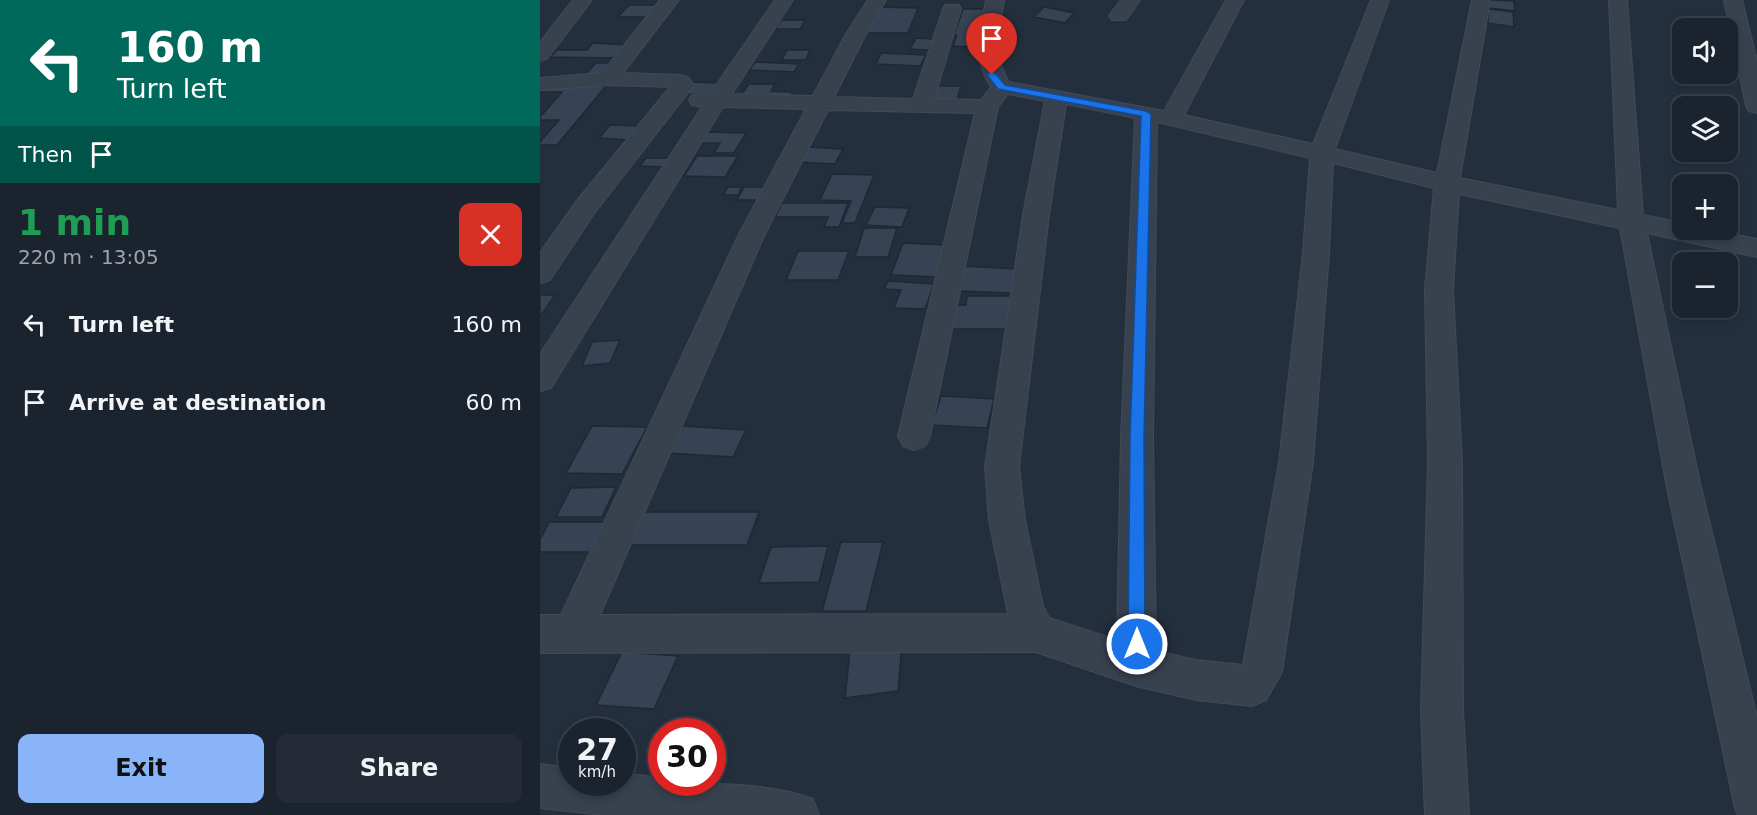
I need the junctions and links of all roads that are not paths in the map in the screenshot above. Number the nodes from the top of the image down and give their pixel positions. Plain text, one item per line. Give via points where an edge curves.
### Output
1 (583, 0) edge
2 (670, 0) edge
3 (784, 0) edge
4 (878, 0) edge
5 (994, 0) edge
6 (1131, 0) edge
7 (1235, 0) edge
8 (1380, 0) edge
9 (1481, 0) edge
10 (1618, 0) edge
11 (1733, 0) edge
12 (952, 9) dead end
13 (1119, 16) dead end
14 (540, 55) edge
15 (608, 79) junction
16 (540, 84) edge
17 (1057, 96) junction
18 (994, 97) junction
19 (672, 98) junction
20 (718, 101) junction
21 (820, 104) junction
22 (921, 104) junction
23 (1757, 106) edge
24 (1158, 117) junction
25 (1322, 152) junction
26 (1447, 183) junction
27 (1630, 220) junction
28 (1757, 248) edge
29 (540, 273) edge
30 (540, 379) edge
31 (914, 436) dead end
32 (1036, 633) junction
33 (556, 634) edge
34 (1136, 666) junction
35 (540, 786) edge
36 (1757, 808) edge
37 (796, 815) edge
38 (1447, 815) edge

1 - 14 street
2 - 15 street
3 - 20 street
4 - 21 street
5 - 18 street via 987,52
6 - 13 street
7 - 24 street
8 - 25 street
9 - 26 street
10 - 27 street
11 - 23 street
12 - 22 street
15 - 16 street
15 - 19 street via 681,81 683,85
17 - 18 street
17 - 24 street
17 - 32 street via 1036,215 1002,467 1007,520 1025,609
18 - 22 street
18 - 31 street
19 - 20 street
19 - 29 street via 584,209
20 - 21 street
20 - 30 street
21 - 22 street
21 - 33 street
24 - 25 street
24 - 34 street via 1137,438
25 - 26 street
25 - 34 street via 1296,462 1262,672 1252,686
26 - 27 street
26 - 38 street via 1439,289 1445,463 1443,710
27 - 28 street
27 - 36 street via 1683,483
32 - 33 street
32 - 34 street
35 - 37 street

